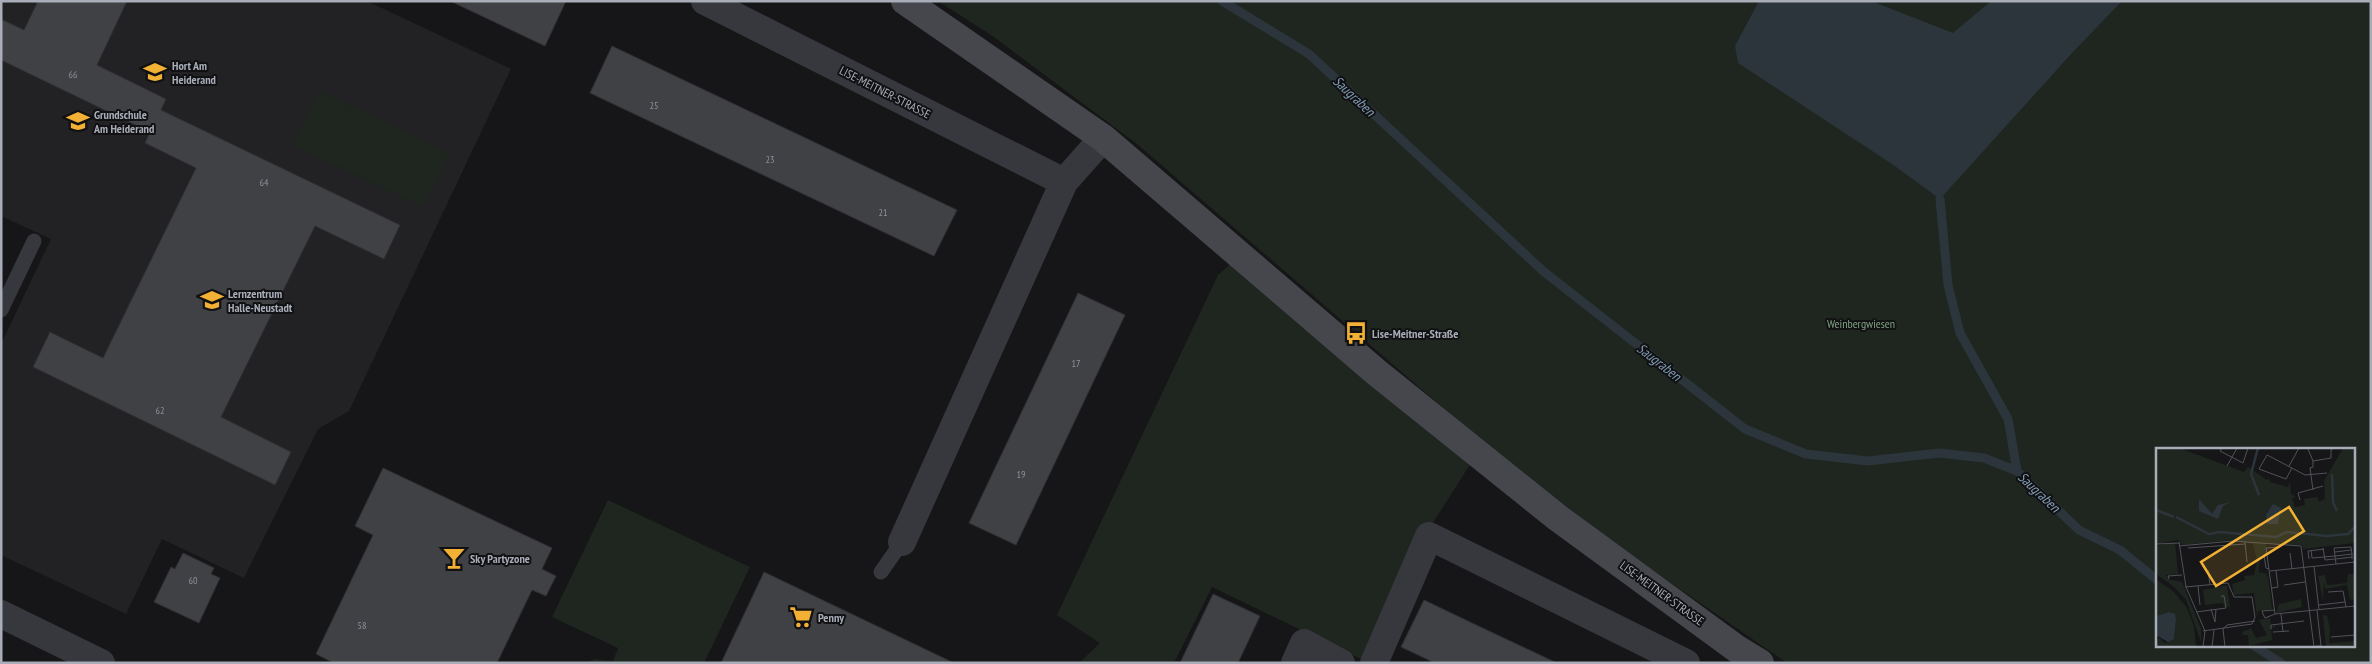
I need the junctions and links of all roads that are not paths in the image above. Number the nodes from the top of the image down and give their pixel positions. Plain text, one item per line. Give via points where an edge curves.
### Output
1 (705, 1) edge
2 (905, 1) edge
3 (1103, 138) junction
4 (1064, 182) junction
5 (34, 241) dead end
6 (1, 310) edge
7 (902, 542) joint
8 (881, 572) dead end
9 (1, 614) edge
10 (101, 663) edge
11 (1295, 663) edge
12 (1341, 663) edge
13 (1374, 663) edge
14 (1686, 663) edge
15 (1760, 663) edge

1 - 4 street, LISE-MEITNER-STRASSE
2 - 3 street, LISE-MEITNER-STRASSE
3 - 4 street
3 - 15 street, LISE-MEITNER-STRASSE via 1376,372 1558,518
4 - 7 street
5 - 6 lane
7 - 8 lane
9 - 10 street
11 - 12 street via 1304,643
13 - 14 street via 1429,536

